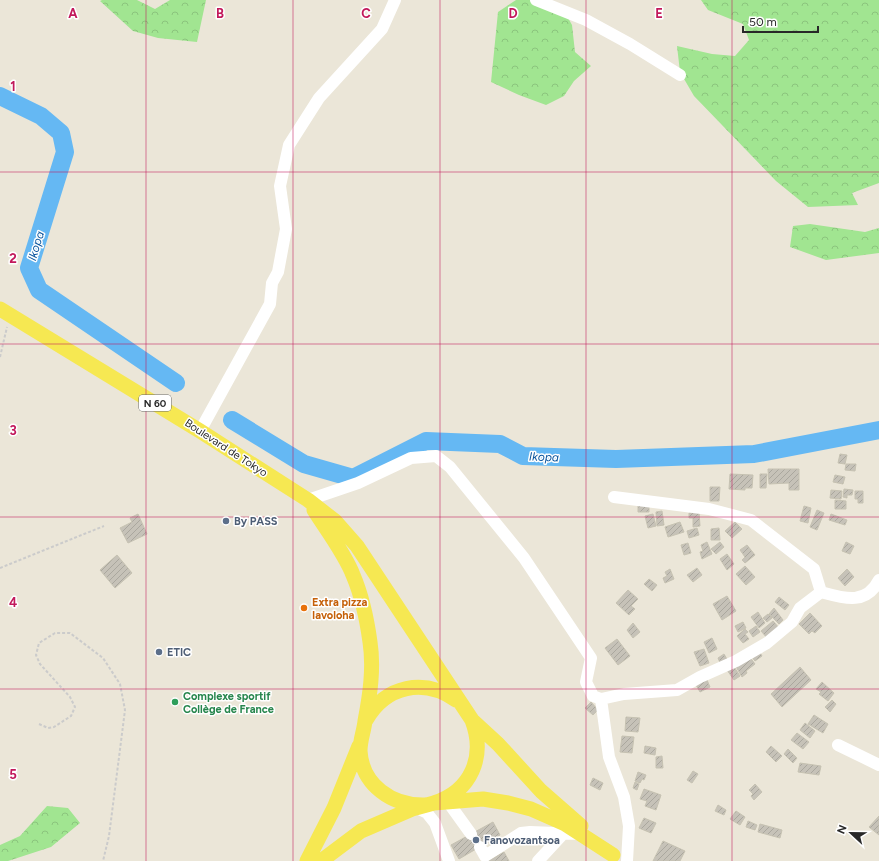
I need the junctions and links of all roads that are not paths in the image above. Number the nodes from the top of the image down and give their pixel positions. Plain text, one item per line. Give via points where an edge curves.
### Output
1 (395, 0) edge
2 (536, 0) edge
3 (680, 75) dead end
4 (5, 312) edge
5 (200, 431) junction
6 (614, 497) dead end
7 (308, 500) junction
8 (878, 586) edge
9 (821, 592) junction
10 (601, 699) junction
11 (468, 714) junction
12 (365, 723) junction
13 (360, 743) junction
14 (838, 745) dead end
15 (879, 765) edge
16 (431, 805) junction
17 (471, 834) dead end
18 (563, 834) junction
19 (581, 834) junction
20 (480, 847) dead end
21 (620, 859) edge
22 (307, 861) edge
23 (321, 861) edge
24 (449, 861) edge
25 (538, 861) edge

1 - 5 street via 382,29 319,98 289,145 280,186 286,229 278,272 272,283 270,304
2 - 3 street via 586,20
4 - 5 main road, Boulevard de Tokyo / N 60
5 - 7 main road, Boulevard de Tokyo / N 60
6 - 9 street via 709,510 751,520 814,569
7 - 10 street via 358,482 411,458 436,456 450,467 524,558 580,640 591,658 586,682 593,696
7 - 11 main road, Boulevard de Tokyo via 335,521 357,546
7 - 12 main road via 353,574 364,608 372,666
8 - 9 street via 861,597 847,599
9 - 10 street via 800,608 792,622 767,643 677,690 624,694
10 - 21 street via 609,757 624,797 629,826
11 - 12 main road via 457,701 440,691 411,688 383,699
11 - 16 main road via 478,743 474,766 458,790
11 - 21 main road via 541,791
12 - 13 main road
13 - 16 main road via 365,770 375,786 398,802
13 - 22 main road via 334,808
14 - 15 street
16 - 17 street
16 - 19 main road via 483,799 508,803 558,821
16 - 23 main road via 361,831
16 - 24 street via 427,814 435,823
18 - 19 street
18 - 20 street via 520,833 485,856
18 - 25 street
19 - 21 main road

